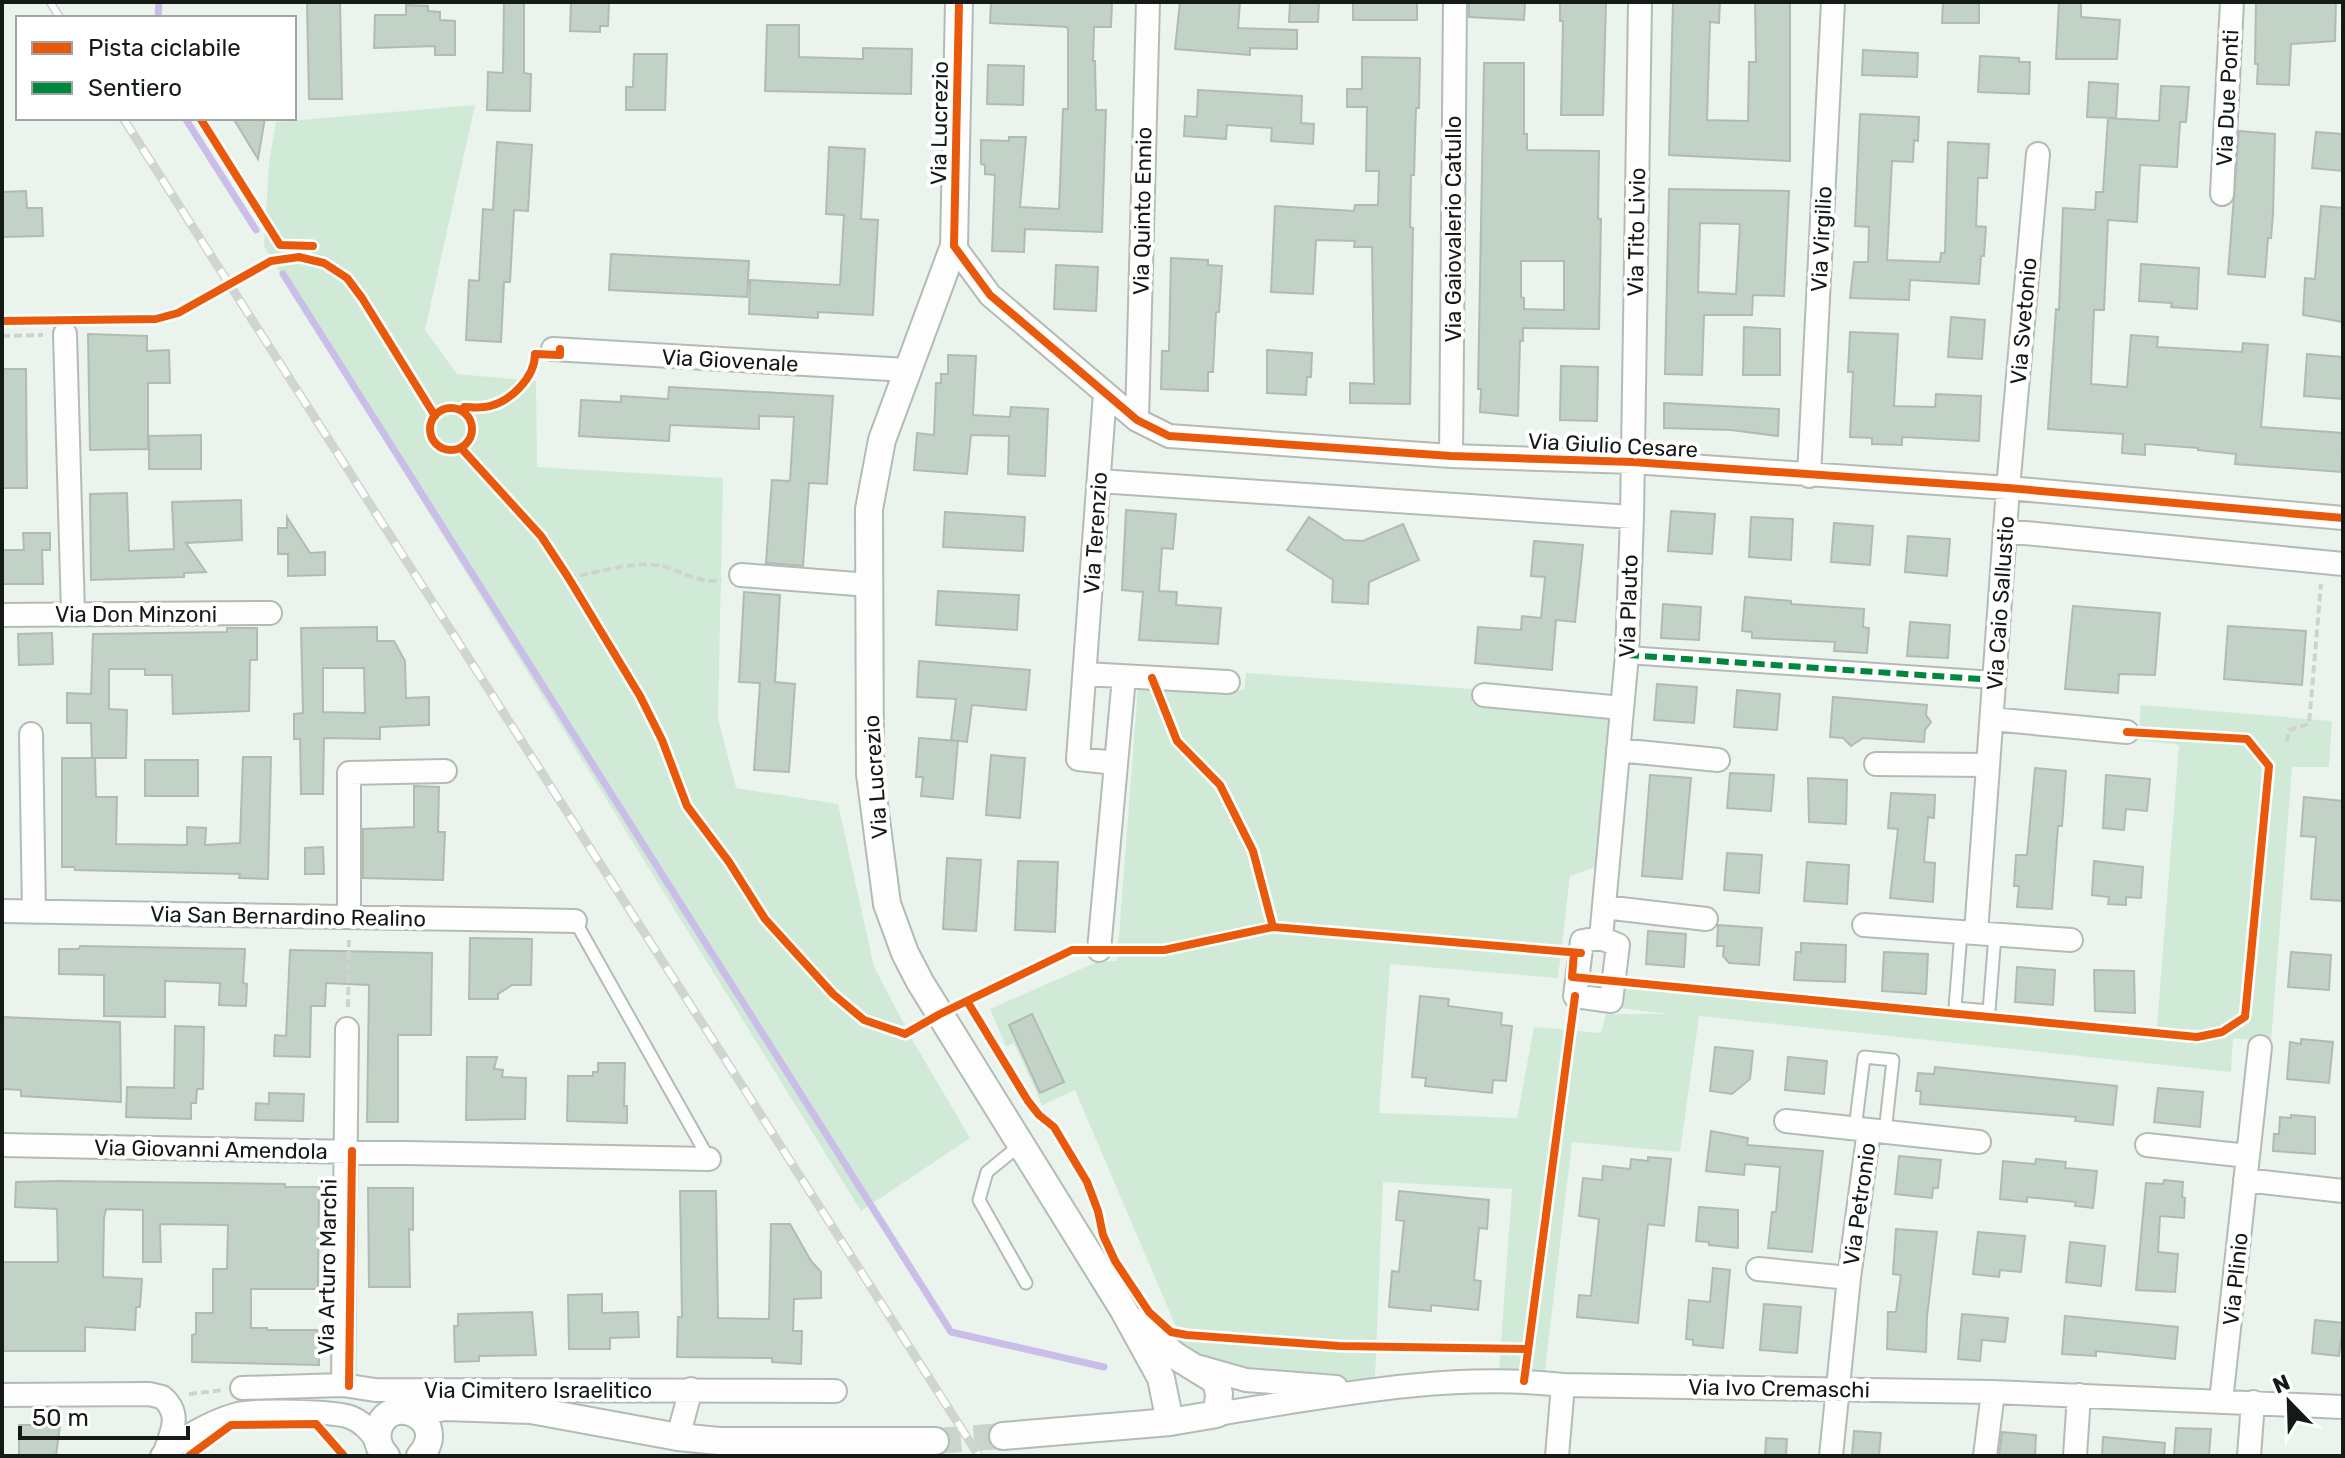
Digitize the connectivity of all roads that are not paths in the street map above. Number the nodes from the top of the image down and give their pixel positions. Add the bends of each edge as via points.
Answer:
1 (959, 2) edge
2 (1148, 2) edge
3 (1455, 2) edge
4 (1640, 2) edge
5 (1833, 2) edge
6 (2232, 2) edge
7 (2038, 154) dead end
8 (2222, 194) dead end
9 (954, 246) junction
10 (65, 334) road end
11 (553, 349) dead end
12 (907, 370) junction
13 (1105, 393) junction
14 (1137, 420) junction
15 (1451, 456) junction
16 (1633, 462) junction
17 (1809, 476) junction
18 (1099, 481) junction
19 (2008, 488) junction
20 (1632, 517) junction
21 (2343, 518) edge
22 (2005, 531) junction
23 (2333, 563) edge
24 (741, 575) road end
25 (869, 585) junction
26 (270, 613) dead end
27 (73, 614) junction
28 (2, 615) edge
29 (1627, 655) junction
30 (1085, 674) junction
31 (1124, 677) junction
32 (1994, 680) junction
33 (1228, 682) dead end
34 (1484, 695) dead end
35 (1622, 708) junction
36 (1992, 719) junction
37 (2127, 732) dead end
38 (31, 734) dead end
39 (1618, 750) junction
40 (1718, 760) dead end
41 (1116, 763) junction
42 (1876, 764) dead end
43 (1987, 765) junction
44 (445, 771) dead end
45 (1604, 907) junction
46 (2, 911) edge
47 (34, 912) junction
48 (349, 917) junction
49 (1706, 919) dead end
50 (575, 921) joint
51 (1864, 925) dead end
52 (1977, 933) junction
53 (1601, 938) dead end
54 (2071, 940) dead end
55 (1099, 950) dead end
56 (347, 1029) road end
57 (2260, 1047) dead end
58 (1786, 1121) dead end
59 (1870, 1130) junction
60 (1979, 1142) dead end
61 (2, 1145) edge
62 (1021, 1145) junction
63 (2147, 1145) dead end
64 (347, 1151) junction
65 (2248, 1156) junction
66 (709, 1159) joint
67 (2245, 1180) junction
68 (2343, 1191) edge
69 (1758, 1269) dead end
70 (1849, 1278) junction
71 (1026, 1283) dead end
72 (1123, 1309) junction
73 (1185, 1363) junction
74 (343, 1385) junction
75 (1563, 1385) junction
76 (242, 1388) road end
77 (1836, 1388) junction
78 (691, 1389) junction
79 (375, 1390) junction
80 (1373, 1390) junction
81 (835, 1391) dead end
82 (1993, 1392) junction
83 (2, 1395) edge
84 (2079, 1395) junction
85 (2221, 1401) junction
86 (2253, 1402) junction
87 (492, 1407) junction
88 (2343, 1407) edge
89 (404, 1412) junction
90 (1217, 1414) junction
91 (1170, 1422) junction
92 (1003, 1436) tunnel mouth
93 (678, 1437) junction
94 (935, 1441) tunnel mouth
95 (425, 1445) edge
96 (382, 1449) edge
97 (163, 1454) edge
98 (1557, 1456) edge
99 (1831, 1456) edge
100 (1985, 1456) edge
101 (2075, 1456) edge
102 (2249, 1456) edge

1 - 9 street, Via Lucrezio
2 - 14 street, Via Quinto Ennio
3 - 15 street, Via Gaiovalerio Catullo
4 - 16 street, Via Tito Livio
5 - 17 street, Via Virgilio
6 - 8 street, Via Due Ponti
7 - 19 street, Via Svetonio
9 - 12 street, Via Lucrezio
9 - 13 street, Via Giulio Cesare via 990,295
10 - 27 street
11 - 12 street, Via Giovenale
12 - 25 street, Via Lucrezio via 882,440 869,509
13 - 14 street, Via Giulio Cesare
13 - 18 street, Via Terenzio
14 - 15 street, Via Giulio Cesare via 1169,436
15 - 16 street, Via Giulio Cesare
16 - 17 street, Via Giulio Cesare
16 - 20 street, Via Plauto
17 - 19 street, Via Giulio Cesare
18 - 20 street
18 - 30 street, Via Terenzio
19 - 21 street, Via Giulio Cesare
19 - 22 street, Via Caio Sallustio
20 - 29 street, Via Plauto
22 - 23 street
22 - 32 street, Via Caio Sallustio
24 - 25 street
25 - 62 street, Via Lucrezio via 870,774 887,904 920,982
26 - 27 street, Via Don Minzoni
27 - 28 street, Via Don Minzoni
29 - 32 street
29 - 35 street, Via Plauto
30 - 31 street
30 - 41 street, Via Terenzio via 1078,759
31 - 33 street
31 - 41 street
32 - 36 street, Via Caio Sallustio
34 - 35 street
35 - 39 street, Via Plauto
36 - 37 street, Via Caio Sallustio
36 - 43 street, Via Caio Sallustio
38 - 47 street
39 - 40 street
39 - 45 street, Via Plauto
41 - 55 street
42 - 43 street
43 - 52 street, Via Caio Sallustio
44 - 48 street via 349,773
45 - 49 street
45 - 53 street, Via Plauto
46 - 47 street, Via San Bernardino Realino
47 - 48 street, Via San Bernardino Realino
48 - 50 street, Via San Bernardino Realino
50 - 66 lane
51 - 52 street
52 - 52 lane via 1955,1008 1989,1011
52 - 54 street
56 - 64 street, Via Arturo Marchi
57 - 65 street, Via Plinio
58 - 59 street, Via Petronio
59 - 59 lane via 1893,1060 1864,1057
59 - 60 street, Via Petronio
59 - 70 street, Via Petronio
61 - 64 street, Via Giovanni Amendola
62 - 71 lane via 987,1172 979,1200
62 - 72 street, Via Lucrezio
63 - 65 street
64 - 66 street, Via Giovanni Amendola
64 - 74 street, Via Arturo Marchi
65 - 67 street, Via Plinio
67 - 68 street
67 - 85 street, Via Plinio
69 - 70 street, Via Petronio
70 - 77 street, Via Petronio
72 - 73 street, Via Lucrezio
72 - 91 street, Via Lucrezio via 1161,1378
73 - 80 street, Via Lucrezio via 1246,1380
73 - 90 street, Via Lucrezio via 1216,1381
74 - 76 street, Via Cimitero Israelitico
74 - 79 street, Via Cimitero Israelitico
75 - 77 street, Via Ivo Cremaschi
75 - 80 street, Via Ivo Cremaschi via 1524,1381
75 - 98 street
77 - 82 street, Via Ivo Cremaschi
77 - 99 street, Via Petronio
78 - 79 street, Via Cimitero Israelitico
78 - 81 street, Via Cimitero Israelitico
78 - 93 street
79 - 89 street
80 - 90 street, Via Ivo Cremaschi
82 - 84 street, Via Ivo Cremaschi
82 - 100 street
83 - 97 street via 162,1397 174,1411 175,1422
84 - 85 street, Via Ivo Cremaschi
84 - 101 street
85 - 86 street, Via Ivo Cremaschi
86 - 88 street, Via Ivo Cremaschi
86 - 102 street
87 - 89 street, Via Cimitero Israelitico
87 - 93 street, Via Cimitero Israelitico
87 - 95 street, Via Cimitero Israelitico via 443,1425
89 - 95 street via 425,1422
89 - 96 street via 382,1421 377,1434
90 - 91 street
91 - 92 street
93 - 94 street, Via Cimitero Israelitico
96 - 97 street via 366,1426 350,1417 241,1413 215,1422

